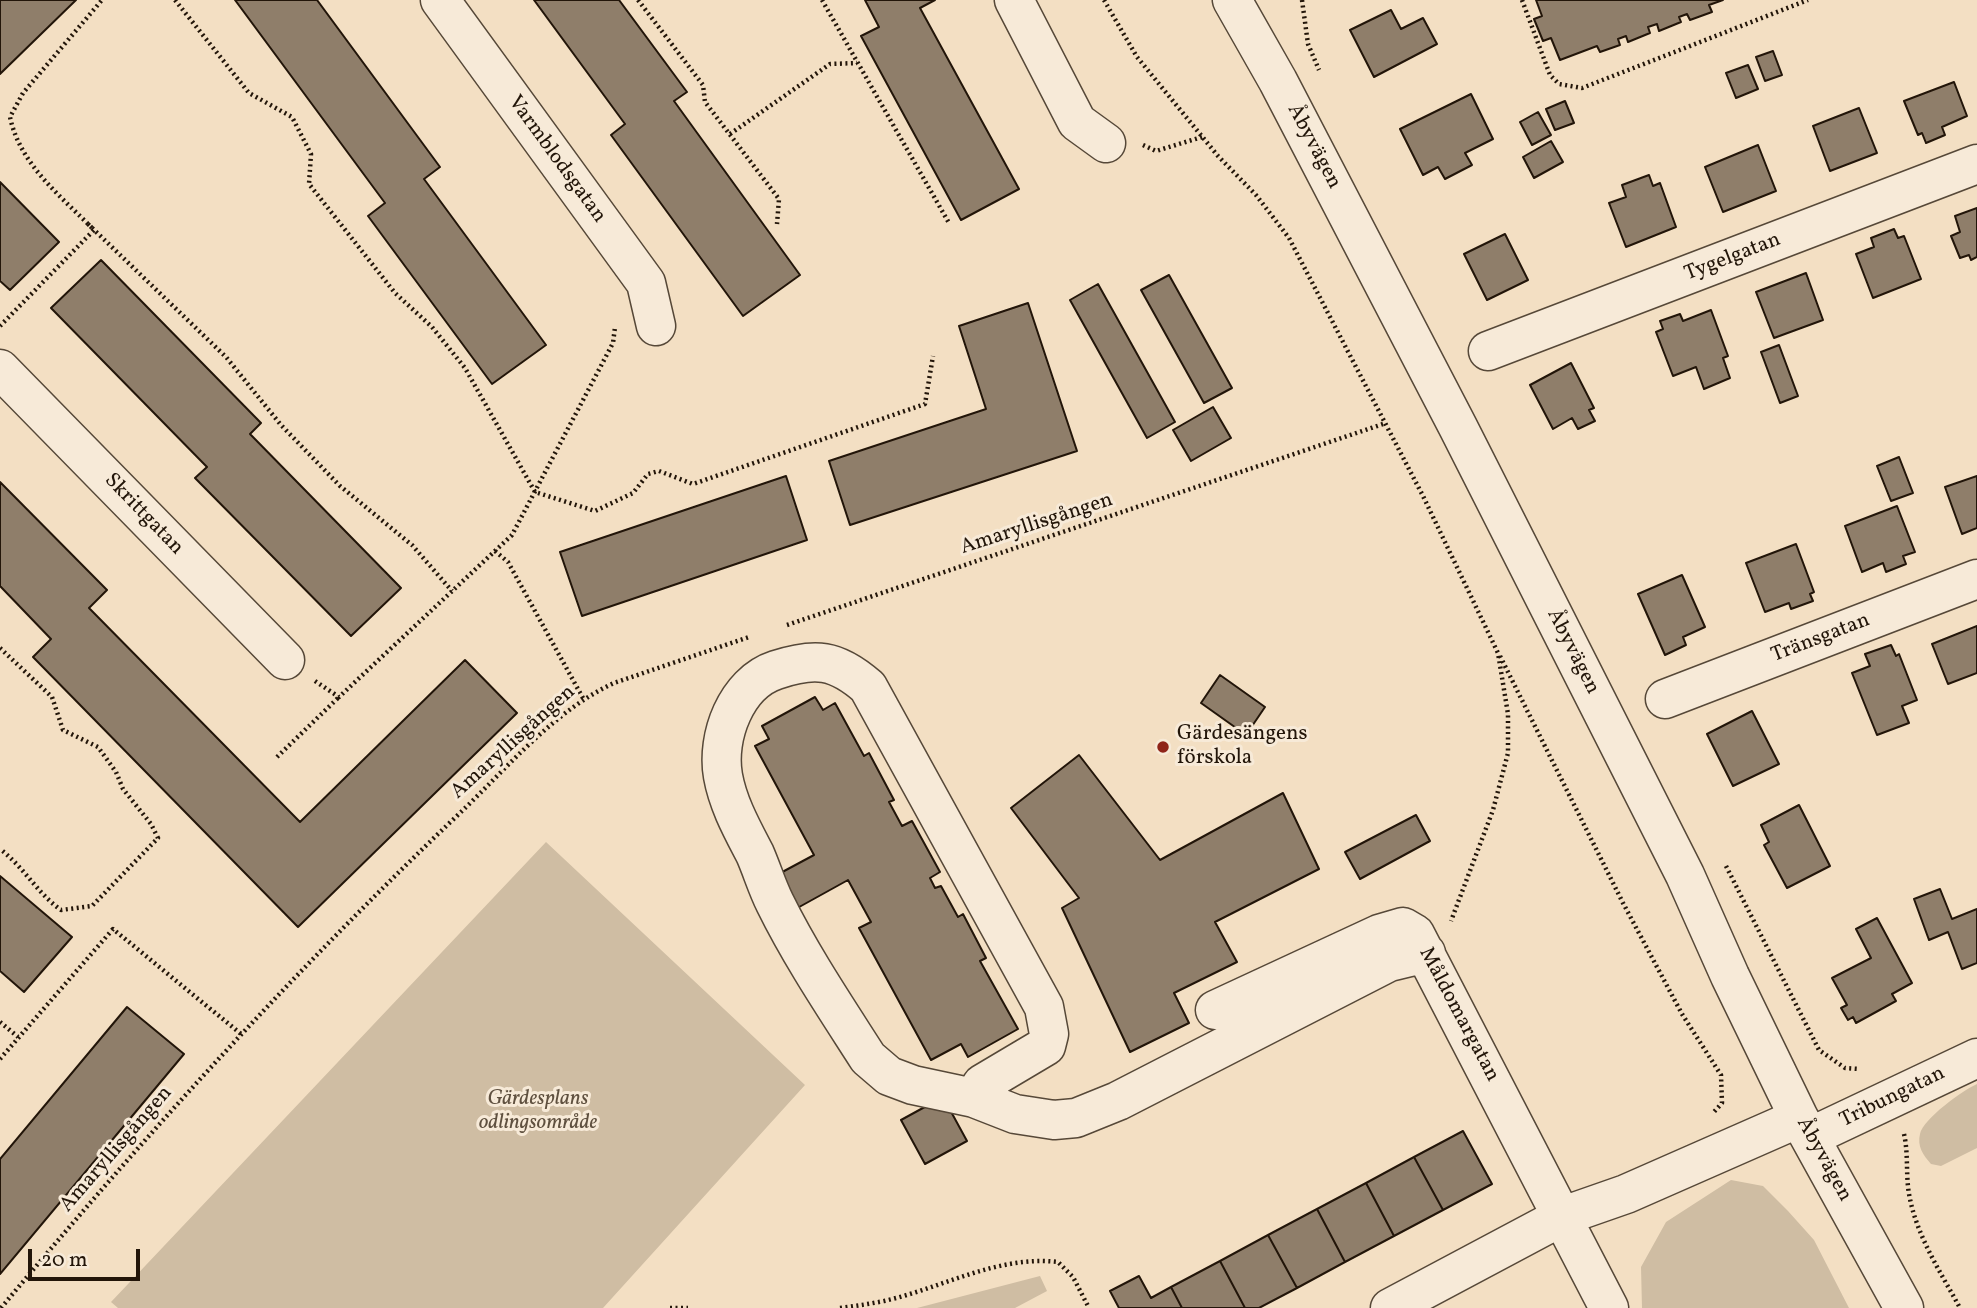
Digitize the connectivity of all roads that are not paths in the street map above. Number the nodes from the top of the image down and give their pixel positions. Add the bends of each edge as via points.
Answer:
1 (440, 0) edge
2 (1014, 0) edge
3 (1231, 0) edge
4 (1105, 143) road end
5 (1977, 164) edge
6 (656, 326) dead end
7 (1488, 351) dead end
8 (0, 369) edge
9 (1977, 579) edge
10 (285, 660) road end
11 (1665, 699) dead end
12 (1426, 953) junction
13 (1215, 1010) dead end
14 (1977, 1058) edge
15 (974, 1098) junction
16 (1804, 1127) junction
17 (1563, 1216) junction
18 (1390, 1308) edge
19 (1609, 1308) edge
20 (1904, 1308) edge

1 - 6 street, Varmblodsgatan via 646,282
2 - 4 street via 1077,122
3 - 16 street, Åbyvägen via 1458,427 1685,875
5 - 7 street, Tygelgatan
8 - 10 street, Skrittgatan
9 - 11 street, Tränsgatan
12 - 13 street, Måldomargatan via 1415,934 1403,927
12 - 15 street via 1389,962 1118,1101 1076,1118 1015,1114
12 - 17 street, Måldomargatan
14 - 16 street, Tribungatan via 1888,1100
15 - 15 street via 889,1076 868,1058 775,904 732,808 722,773 724,735 732,715 753,683 771,671 827,662 847,669 867,687 1044,1007 1049,1034 1045,1046 982,1084
16 - 17 street
16 - 20 street, Åbyvägen
17 - 18 street
17 - 19 street, Måldomargatan

